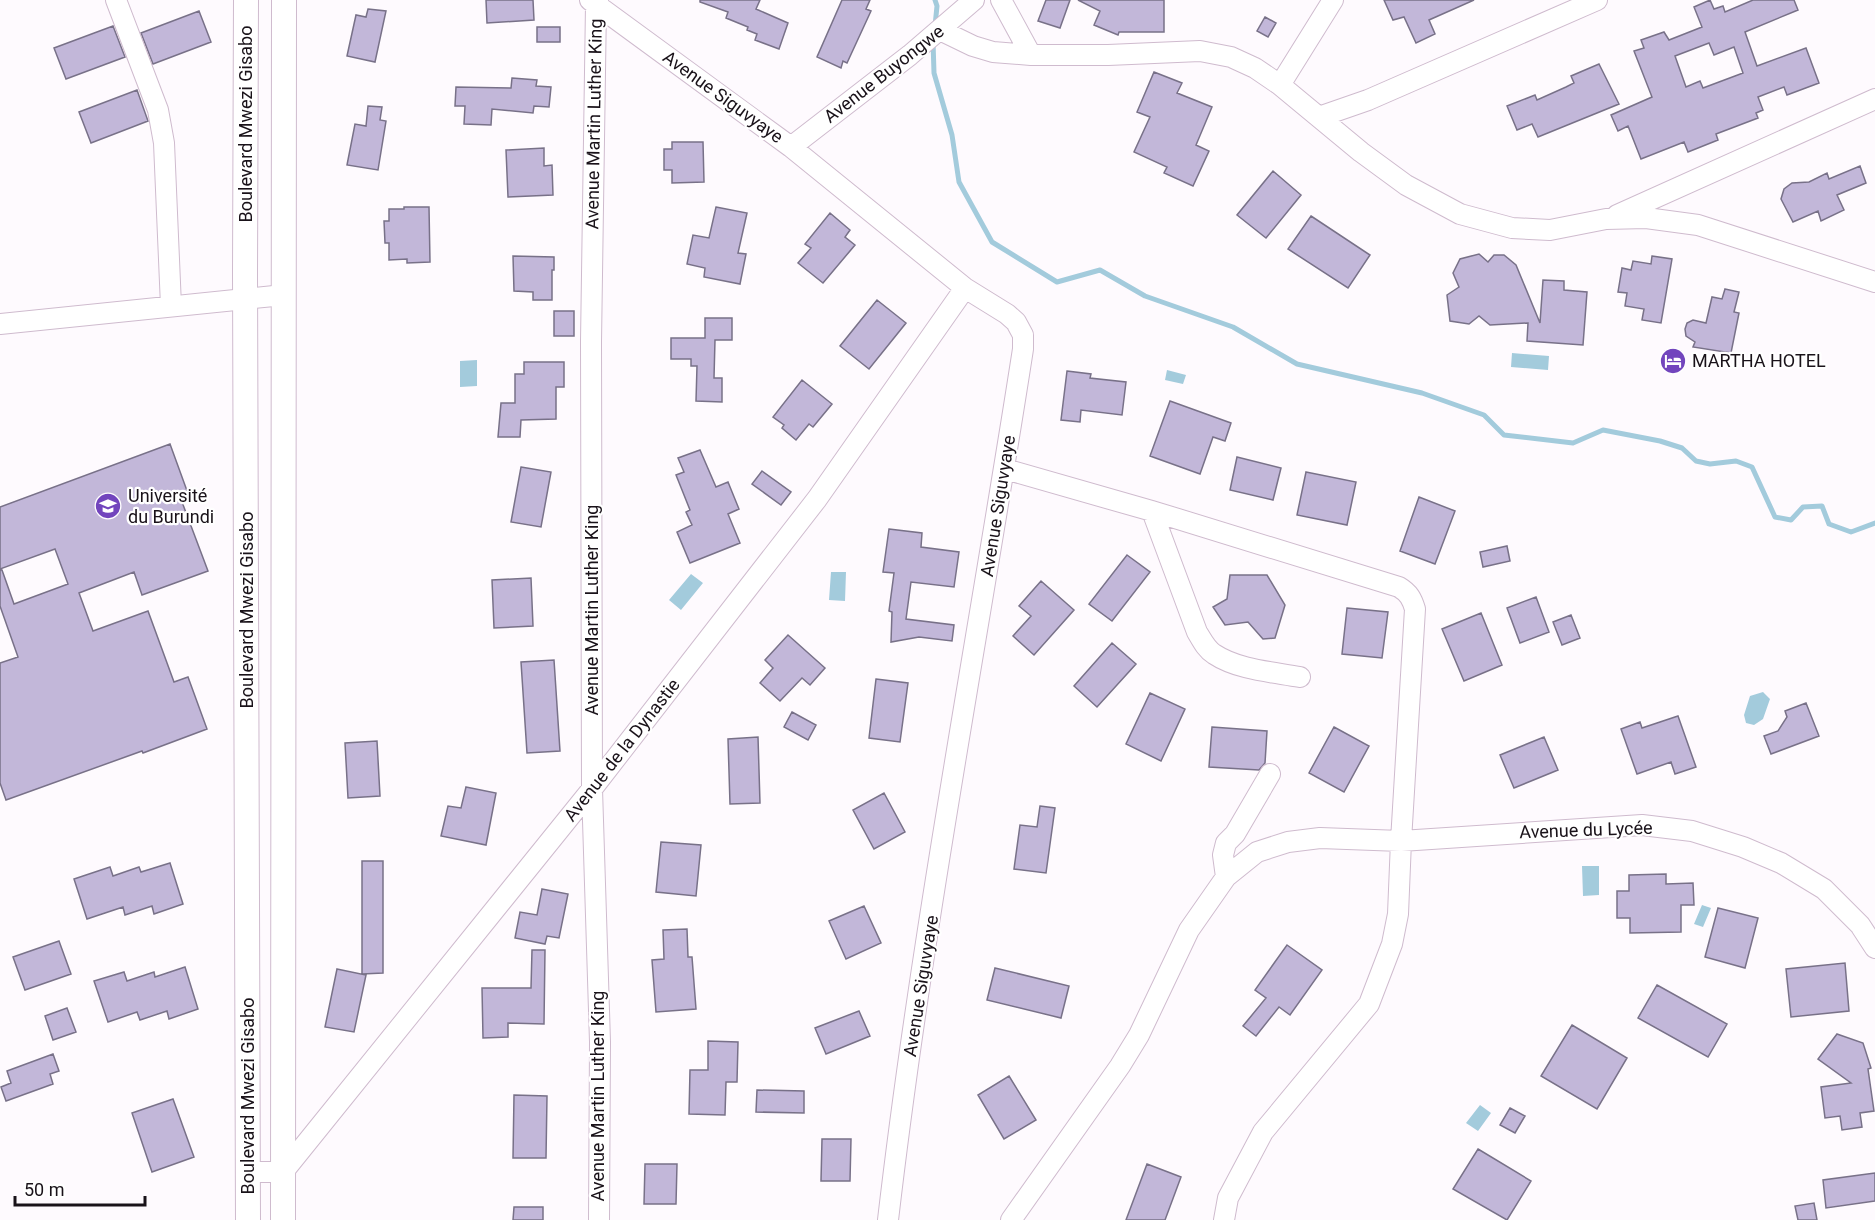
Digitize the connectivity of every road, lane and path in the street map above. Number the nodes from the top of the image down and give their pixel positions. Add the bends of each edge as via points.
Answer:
1 (116, 0) edge
2 (246, 0) edge
3 (284, 0) edge
4 (974, 0) edge
5 (1001, 0) edge
6 (1333, 0) edge
7 (1597, 0) edge
8 (595, 2) edge
9 (952, 8) edge
10 (939, 31) junction
11 (1031, 55) junction
12 (1280, 85) junction
13 (1875, 99) edge
14 (1319, 117) junction
15 (791, 147) junction
16 (1606, 219) junction
17 (1875, 282) edge
18 (965, 288) junction
19 (284, 295) junction
20 (245, 298) junction
21 (171, 306) junction
22 (0, 324) edge
23 (1005, 469) junction
24 (1152, 510) junction
25 (1300, 677) dead end
26 (248, 684) junction
27 (283, 687) junction
28 (1270, 774) dead end
29 (592, 789) junction
30 (1401, 841) junction
31 (1226, 877) junction
32 (1875, 948) edge
33 (248, 1172) junction
34 (283, 1172) junction
35 (248, 1220) edge
36 (283, 1220) edge
37 (599, 1220) edge
38 (888, 1220) edge
39 (1011, 1220) edge
40 (1224, 1220) edge

1 - 21 street via 158,110 164,143
2 - 20 main road, Boulevard Mwezi Gisabo
3 - 19 main road, Boulevard Mwezi Gisabo
4 - 9 street, Avenue Buyongwe
5 - 11 street
6 - 12 street
7 - 14 street via 1368,100
8 - 15 street, Avenue Siguvyaye
8 - 29 street, Avenue Martin Luther King
9 - 10 street, Avenue Buyongwe
10 - 11 street via 993,52
10 - 15 street, Avenue Buyongwe
11 - 12 street via 1200,51 1231,57
12 - 14 street
13 - 16 street
14 - 16 street via 1406,185 1460,214 1512,228 1550,230
15 - 18 street, Avenue Siguvyaye
16 - 17 street via 1646,218 1698,225
18 - 23 street, Avenue Siguvyaye via 1007,314 1023,335
18 - 29 street, Avenue de la Dynastie via 817,500
19 - 20 street
19 - 27 main road, Boulevard Mwezi Gisabo
20 - 21 street
20 - 26 main road, Boulevard Mwezi Gisabo
21 - 22 street
23 - 24 street
23 - 38 street, Avenue Siguvyaye via 922,970
24 - 25 street via 1205,645 1234,664
24 - 30 street via 1406,591 1415,609
26 - 27 main road
26 - 33 main road, Boulevard Mwezi Gisabo
27 - 34 main road, Boulevard Mwezi Gisabo
28 - 31 street via 1226,843
29 - 34 street, Avenue de la Dynastie
29 - 37 street, Avenue Martin Luther King via 600,1042
30 - 31 street, Avenue du Lycée via 1320,838 1288,842 1257,852
30 - 32 street, Avenue du Lycée via 1642,825 1692,831 1781,863 1824,889 1860,925
30 - 40 street via 1398,914 1392,944 1369,1004 1263,1132 1228,1198
31 - 39 street, Avenue du Lycée via 1189,930 1120,1066
33 - 34 street
33 - 35 main road, Boulevard Mwezi Gisabo
34 - 36 main road, Boulevard Mwezi Gisabo

